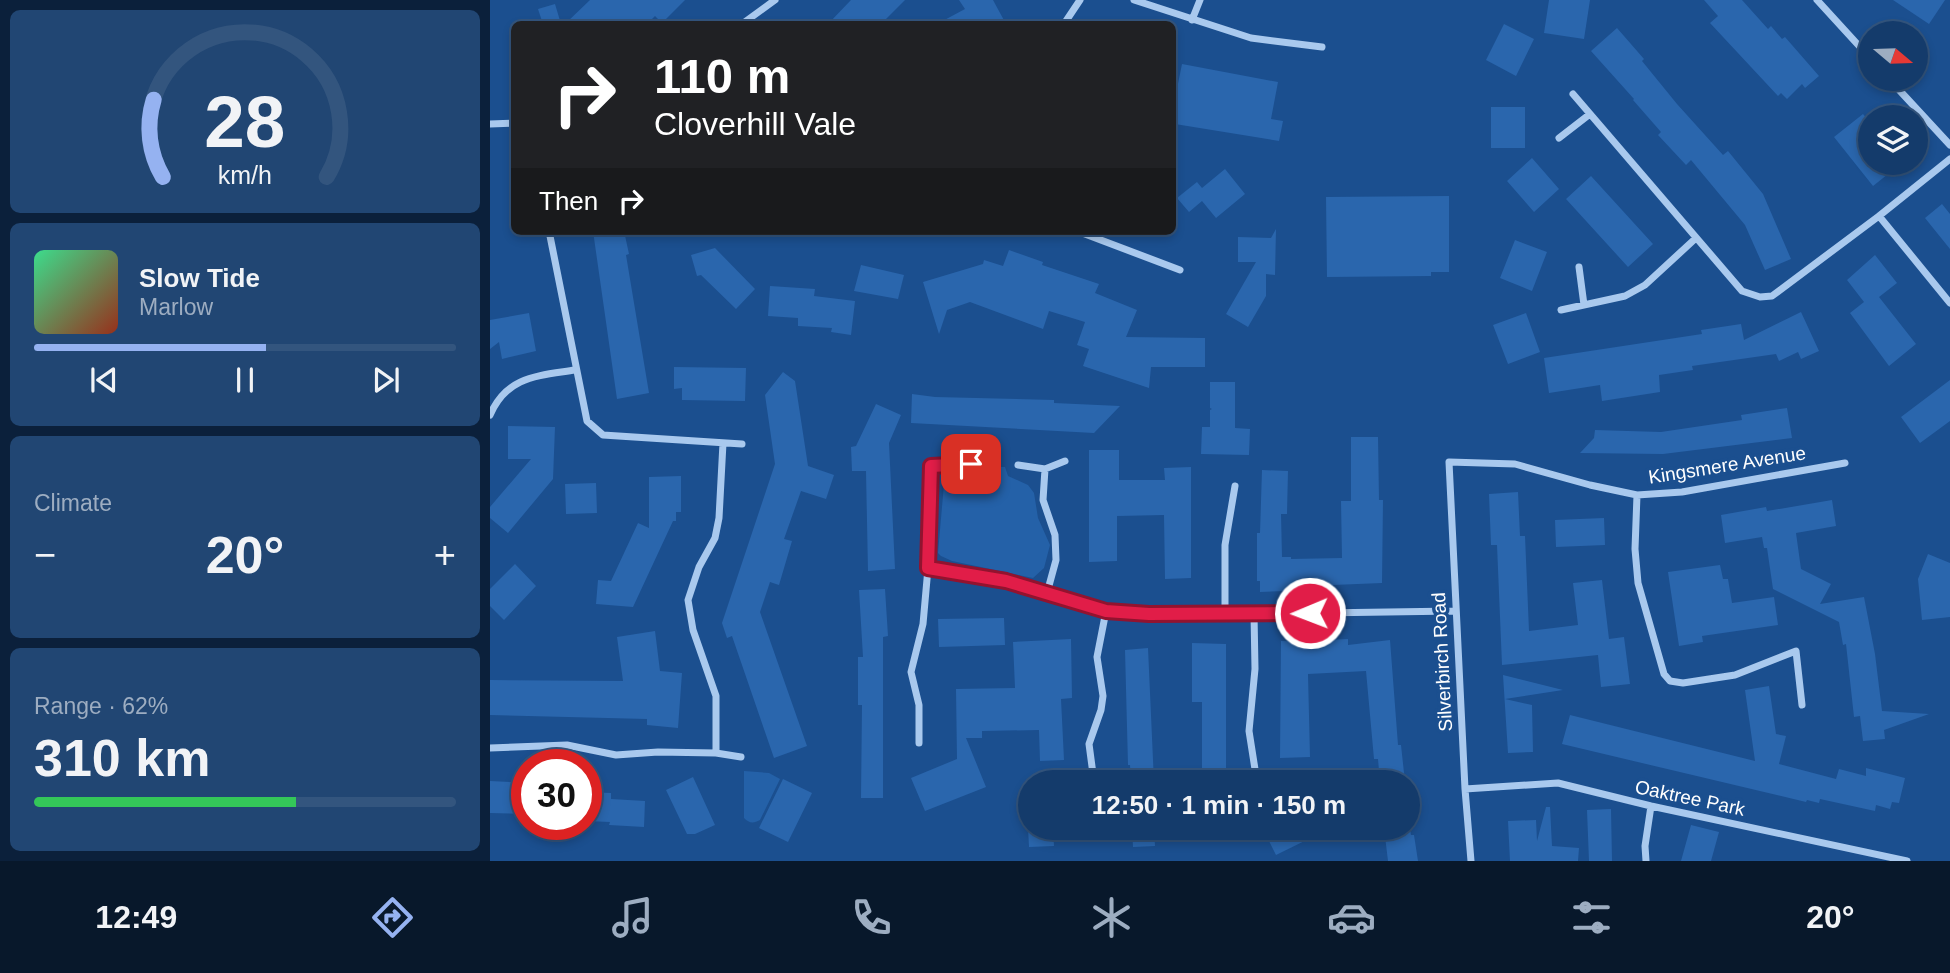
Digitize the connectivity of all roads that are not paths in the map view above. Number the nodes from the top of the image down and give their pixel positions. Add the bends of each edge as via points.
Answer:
1 (775, 0) edge
2 (1080, 0) edge
3 (1134, 0) edge
4 (1200, 0) edge
5 (1817, 0) edge
6 (1192, 20) junction
7 (746, 21) edge
8 (1066, 21) edge
9 (1858, 44) edge
10 (1322, 47) dead end
11 (1900, 91) edge
12 (1573, 94) dead end
13 (1590, 114) junction
14 (511, 123) edge
15 (490, 124) edge
16 (1559, 138) dead end
17 (1950, 145) edge
18 (1950, 159) edge
19 (1879, 216) junction
20 (550, 235) edge
21 (1088, 235) edge
22 (1696, 238) junction
23 (1579, 267) dead end
24 (1180, 270) dead end
25 (1950, 303) edge
26 (1584, 305) junction
27 (1561, 310) dead end
28 (575, 370) junction
29 (490, 415) edge
30 (723, 443) junction
31 (742, 444) dead end
32 (1065, 461) dead end
33 (1449, 462) joint
34 (1845, 463) dead end
35 (971, 464) dead end
36 (1018, 465) dead end
37 (1045, 469) junction
38 (1235, 486) dead end
39 (1637, 495) junction
40 (928, 568) junction
41 (1047, 593) junction
42 (1106, 611) junction
43 (1455, 611) junction
44 (1225, 614) junction
45 (1254, 614) junction
46 (1802, 705) dead end
47 (919, 743) dead end
48 (490, 748) edge
49 (716, 753) junction
50 (741, 757) dead end
51 (1092, 770) edge
52 (1255, 770) edge
53 (1465, 789) junction
54 (1651, 806) junction
55 (1472, 861) edge
56 (1646, 861) edge
57 (1907, 861) edge

1 - 7 street
2 - 8 street
3 - 6 street
4 - 6 street
5 - 9 street
6 - 10 street via 1251,38
11 - 17 street
12 - 13 street
13 - 16 street
13 - 22 street
14 - 15 street
18 - 19 street
19 - 22 street via 1772,296 1742,291
19 - 25 street
20 - 28 street
21 - 24 street
22 - 26 street via 1645,285 1625,296
23 - 26 street
26 - 27 street
28 - 29 street via 529,377 498,396
28 - 30 street via 587,421 603,435
30 - 31 street
30 - 49 street via 715,538 688,600 716,696
32 - 37 street
33 - 39 street, Kingsmere Avenue via 1515,464
33 - 43 street, Silverbirch Road
34 - 39 street, Kingsmere Avenue via 1682,492
35 - 40 street via 931,466
36 - 37 street
37 - 41 street via 1043,500 1055,535 1056,560
38 - 44 street via 1225,545
39 - 46 street via 1638,583 1664,674 1670,681 1683,683 1735,675 1797,651
40 - 41 street
40 - 47 street via 923,624 911,672 919,705
41 - 42 street
42 - 44 street
42 - 51 street via 1097,657 1103,696 1088,744
43 - 45 street
43 - 53 street, Silverbirch Road
44 - 45 street
45 - 52 street via 1249,731
48 - 49 street via 567,746 616,755
49 - 50 street
53 - 54 street, Oaktree Park via 1558,783
53 - 55 street, Silverbirch Road
54 - 56 street
54 - 57 street, Oaktree Park

